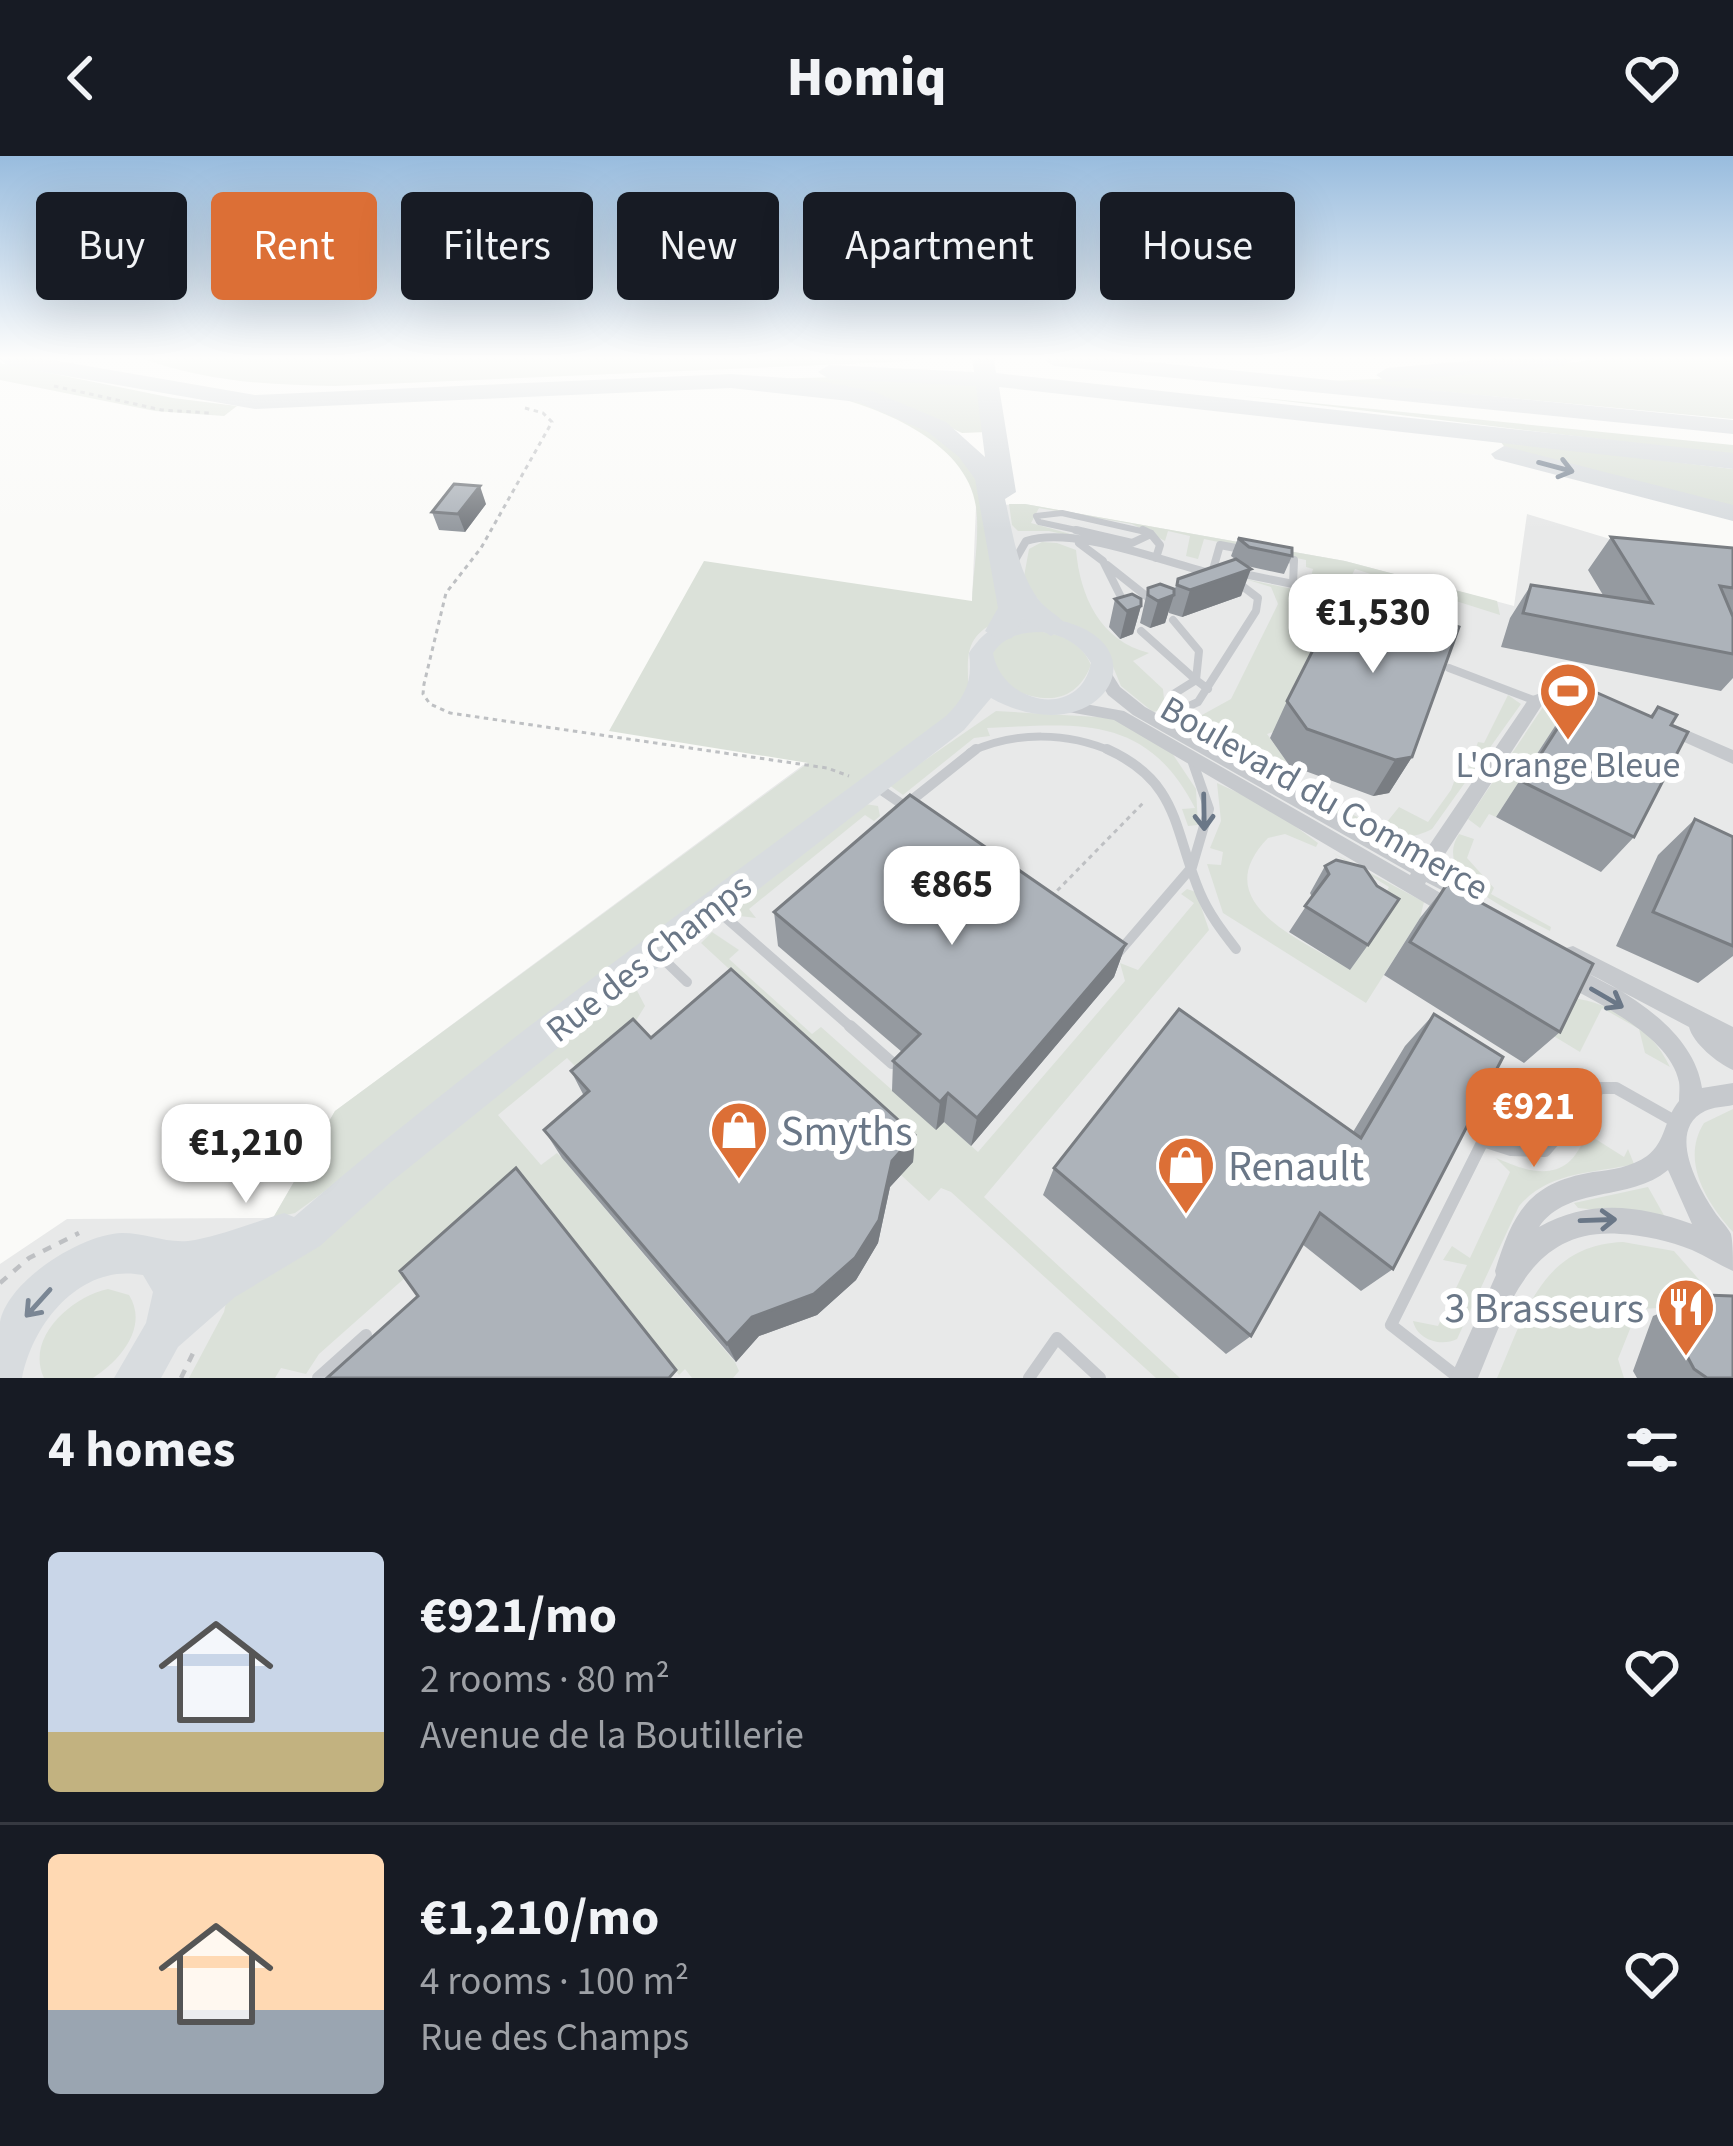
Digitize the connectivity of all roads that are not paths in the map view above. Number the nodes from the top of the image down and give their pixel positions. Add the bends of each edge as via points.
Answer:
1 (911, 416) edge
2 (991, 416) edge
3 (1303, 416) edge
4 (1377, 416) edge
5 (1486, 416) edge
6 (1623, 416) edge
7 (1733, 427) edge
8 (1733, 438) edge
9 (1733, 461) edge
10 (1733, 513) edge
11 (1152, 534) junction
12 (1075, 539) junction
13 (1131, 548) junction
14 (1257, 553) edge
15 (1276, 556) edge
16 (1156, 558) junction
17 (1103, 561) junction
18 (1013, 565) junction
19 (1212, 573) junction
20 (1228, 577) junction
21 (1162, 609) edge
22 (1132, 619) edge
23 (1173, 620) dead end
24 (1051, 626) junction
25 (1001, 631) junction
26 (1141, 632) dead end
27 (1449, 668) edge
28 (982, 673) junction
29 (1104, 675) junction
30 (1196, 680) junction
31 (1208, 689) junction
32 (1536, 701) junction
33 (1026, 704) junction
34 (1064, 706) junction
35 (1618, 706) edge
36 (1163, 718) junction
37 (1652, 721) edge
38 (955, 723) junction
39 (1191, 757) junction
40 (1733, 757) edge
41 (871, 783) junction
42 (904, 806) junction
43 (922, 819) edge
44 (1192, 867) junction
45 (1417, 879) junction
46 (712, 907) junction
47 (1478, 913) edge
48 (1101, 945) edge
49 (1236, 949) dead end
50 (655, 951) junction
51 (687, 982) dead end
52 (1655, 1000) junction
53 (1733, 1039) edge
54 (1733, 1059) edge
55 (892, 1064) edge
56 (1733, 1094) edge
57 (1681, 1125) junction
58 (344, 1196) junction
59 (1733, 1256) edge
60 (158, 1263) junction
61 (1506, 1281) junction
62 (165, 1332) junction
63 (366, 1335) edge
64 (1, 1372) edge
65 (138, 1376) edge
66 (318, 1378) edge
67 (1029, 1378) edge
68 (1100, 1378) edge
69 (1461, 1378) edge

1 - 25 highway via 945,432 988,479 1013,608
2 - 18 highway
3 -> 10 highway via 1433,439
4 - 9 highway
5 - 8 highway
6 - 7 highway
11 - 13 lane
11 - 13 lane via 1062,513 1036,516
11 - 16 lane via 1160,545
12 - 13 lane
12 - 17 lane
12 - 18 lane via 1033,538
13 - 16 lane
14 - 19 lane via 1220,545
15 - 20 lane via 1294,560 1293,584
16 - 19 lane
17 - 21 lane
17 - 22 lane
18 - 24 highway via 1024,603
19 - 20 lane
20 - 31 lane via 1258,598 1256,611
23 - 30 lane via 1199,652
24 - 25 street
24 - 29 street via 1091,644
25 - 28 street via 982,649
26 - 30 lane
27 - 32 lane
28 - 33 street via 998,692
28 - 38 street, Rue des Champs via 978,699
29 - 34 street via 1089,696
29 - 36 street, Boulevard du Commerce via 1122,698
30 - 31 lane
30 - 36 lane via 1172,695
31 - 36 lane
32 - 35 street via 1573,692
32 - 45 street
33 - 34 street
33 - 38 street, Rue des Champs
34 - 39 street, Boulevard du Commerce via 1118,715
36 - 45 street, Boulevard du Commerce
37 - 40 street
38 - 41 street, Rue des Champs
39 -> 44 lane via 1209,809
39 - 45 street, Boulevard du Commerce
41 - 42 lane
41 - 46 street, Rue des Champs
42 - 43 lane
42 - 44 lane via 971,751 1002,738 1075,739 1138,766 1159,787
44 - 48 lane via 1116,956
44 - 49 lane via 1208,912
45 - 47 street, Boulevard du Commerce
46 - 50 street, Rue des Champs
46 - 55 lane
50 - 51 lane
50 - 58 street, Rue des Champs
52 - 53 street
52 - 54 street
52 -> 57 street via 1539,947 1661,1034 1691,1080
56 - 57 street via 1712,1096
57 - 59 street via 1678,1174
57 - 61 street via 1646,1172 1547,1198 1525,1222
57 - 69 lane via 1616,1088 1600,1088 1552,1150 1518,1155 1484,1141 1391,1325
58 - 60 street, Rue des Champs via 262,1240
58 - 62 street, Rue des Champs
61 -> 59 street via 1550,1232 1584,1219 1678,1231
60 - 62 street via 172,1286
60 -> 64 street, Rue des Champs via 120,1254 71,1273 26,1315
61 - 69 street
62 - 65 street
63 - 66 lane
67 - 68 lane via 1058,1338

